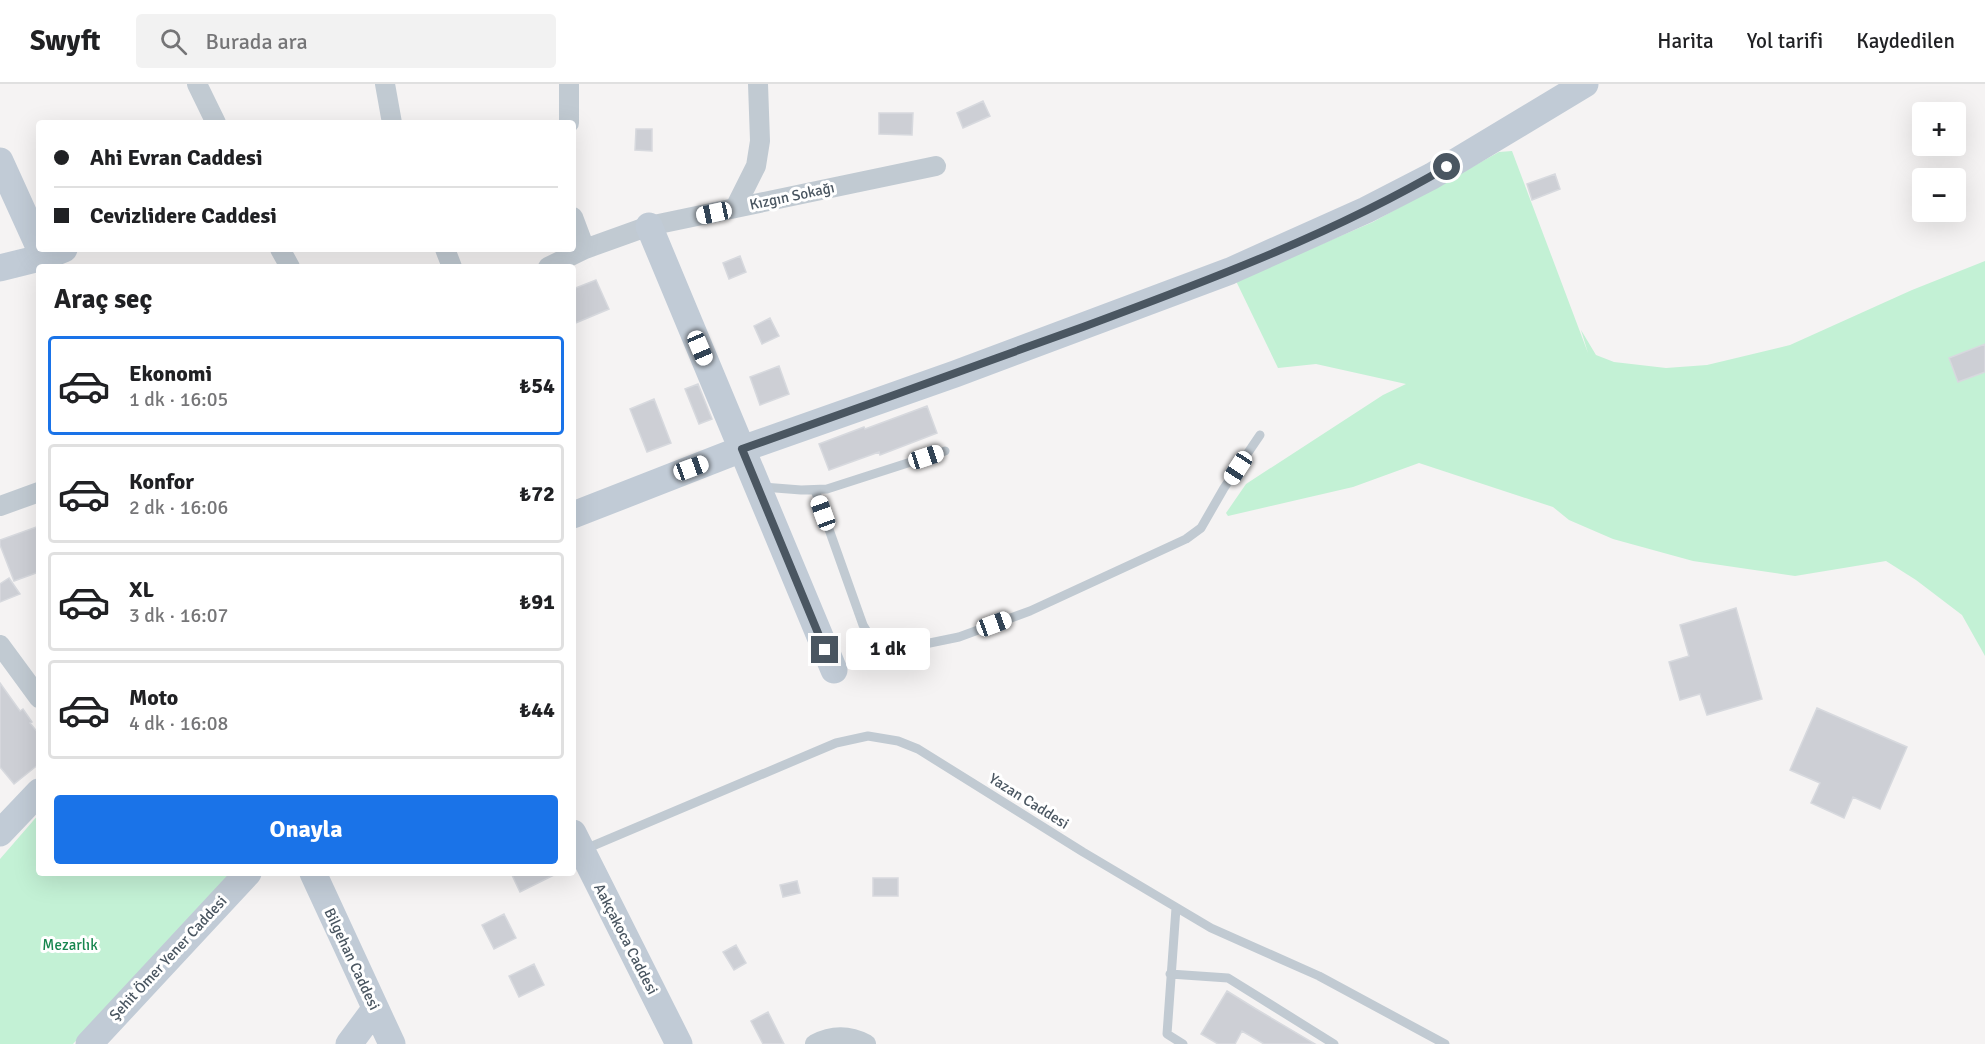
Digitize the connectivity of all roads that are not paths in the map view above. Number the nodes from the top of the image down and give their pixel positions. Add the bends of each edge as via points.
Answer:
1 (196, 84) edge
2 (385, 84) edge
3 (569, 84) edge
4 (758, 84) edge
5 (1585, 84) edge
6 (214, 120) edge
7 (391, 120) edge
8 (569, 120) edge
9 (0, 161) edge
10 (936, 165) dead end
11 (735, 208) junction
12 (576, 225) edge
13 (649, 226) junction
14 (36, 232) edge
15 (585, 249) junction
16 (47, 254) edge
17 (554, 264) edge
18 (0, 268) edge
19 (1260, 435) dead end
20 (742, 449) junction
21 (945, 451) dead end
22 (758, 487) junction
23 (815, 490) junction
24 (36, 493) edge
25 (0, 506) edge
26 (576, 514) edge
27 (0, 645) edge
28 (834, 670) dead end
29 (36, 694) edge
30 (36, 795) edge
31 (3, 824) edge
32 (577, 842) edge
33 (245, 876) edge
34 (314, 876) edge
35 (1176, 908) junction
36 (1170, 974) junction
37 (375, 1009) junction
38 (89, 1044) edge
39 (349, 1044) edge
40 (392, 1044) edge
41 (679, 1044) edge
42 (814, 1044) edge
43 (866, 1044) edge
44 (1183, 1044) edge
45 (1334, 1044) edge
46 (1444, 1044) edge

1 - 6 street
2 - 7 street
3 - 8 street
4 - 11 street via 760,141 756,166
5 - 20 street via 1432,176 1230,271
9 - 14 street
10 - 11 street, Kızgın Sokağı
11 - 13 street, Kızgın Sokağı
12 - 15 street
13 - 15 street, Kızgın Sokağı
13 - 20 street
15 - 17 street, Kızgın Sokağı
16 - 18 street
19 - 23 lane via 1201,528 1186,539 1030,611 959,637 920,645 878,641 862,625
20 - 22 street
20 - 26 street
21 - 23 lane
22 - 23 lane
22 - 28 street
24 - 25 street
27 - 29 street
30 - 31 street
32 - 35 lane, Yazan Caddesi via 836,743 868,736 918,749
32 - 41 street, Aakçakoca Caddesi
33 - 38 street, Şehit Ömer Yener Caddesi
34 - 37 street, Bilgehan Caddesi
35 - 36 lane
35 - 46 lane, Yazan Caddesi via 1211,928 1319,976
36 - 44 lane via 1167,1034
36 - 45 lane via 1228,978
37 - 39 street
37 - 40 street, Bilgehan Caddesi
42 - 43 street via 838,1036 856,1038

